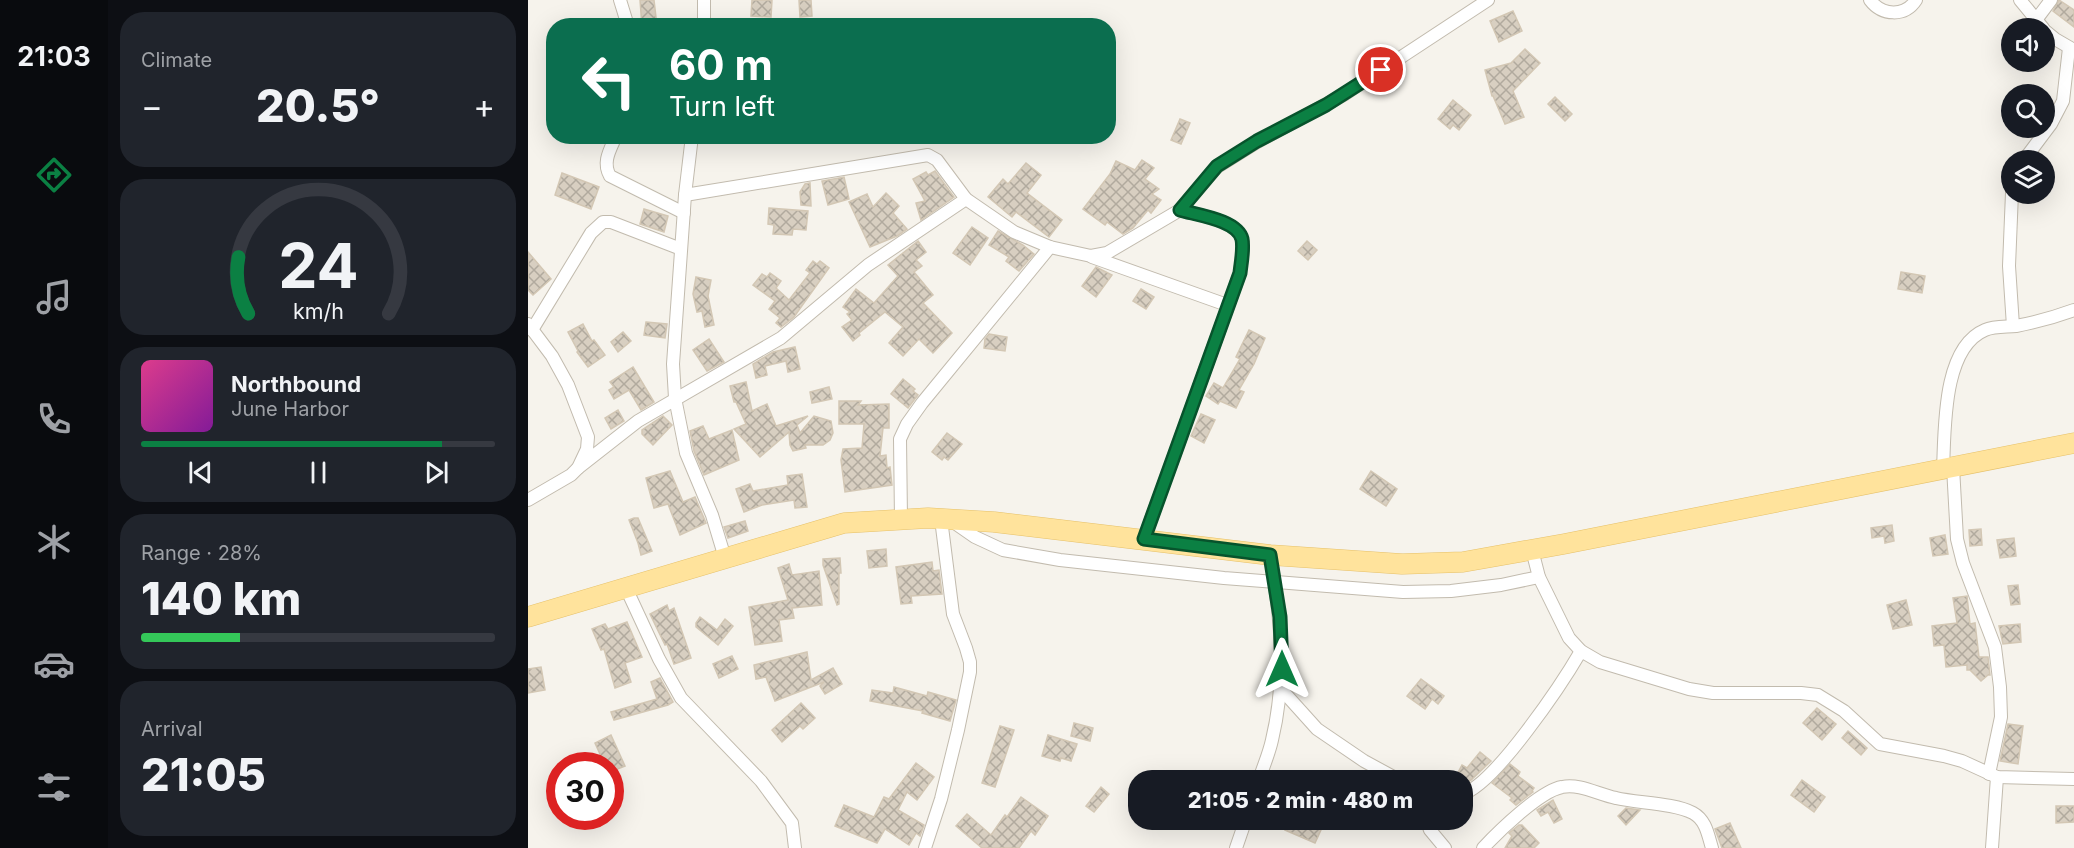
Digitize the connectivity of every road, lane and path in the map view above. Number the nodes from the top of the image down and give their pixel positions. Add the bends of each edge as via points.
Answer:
1 (620, 0) edge
2 (704, 0) edge
3 (1488, 0) edge
4 (1870, 0) edge
5 (1916, 0) edge
6 (2020, 0) edge
7 (2050, 0) edge
8 (625, 18) edge
9 (704, 18) edge
10 (2035, 18) edge
11 (2044, 18) edge
12 (2055, 36) edge
13 (2072, 49) edge
14 (613, 144) edge
15 (689, 144) edge
16 (2032, 150) edge
17 (685, 195) junction
18 (966, 199) junction
19 (2011, 204) edge
20 (1180, 210) junction
21 (684, 213) junction
22 (1050, 247) junction
23 (681, 249) junction
24 (1091, 256) junction
25 (1227, 305) junction
26 (2074, 310) edge
27 (2013, 326) junction
28 (530, 327) edge
29 (675, 398) junction
30 (2074, 444) edge
31 (578, 468) junction
32 (1948, 468) junction
33 (528, 500) edge
34 (901, 519) junction
35 (946, 520) junction
36 (1144, 539) junction
37 (1532, 550) junction
38 (1270, 555) junction
39 (725, 558) junction
40 (1539, 577) junction
41 (1275, 583) junction
42 (626, 588) junction
43 (528, 617) edge
44 (1581, 651) junction
45 (1281, 689) junction
46 (1262, 770) edge
47 (1381, 770) edge
48 (1993, 776) junction
49 (2074, 779) edge
50 (1473, 790) edge
51 (1242, 830) edge
52 (1430, 830) edge
53 (795, 848) edge
54 (925, 848) edge
55 (1236, 848) edge
56 (1445, 848) edge
57 (1483, 848) edge
58 (1712, 848) edge
59 (1992, 848) edge

1 - 8 street
2 - 9 street
3 - 20 street via 1345,94 1217,166
4 - 5 street via 1889,13 1902,12
6 - 10 street
7 - 11 street
12 - 13 street
13 - 16 street via 2063,101
14 - 21 street via 605,168 610,176
15 - 17 street
17 - 18 street via 925,154 937,160
17 - 21 street
18 - 22 street via 1014,232
18 - 29 street via 868,265 781,338
19 - 27 street via 2008,266
20 - 24 street via 1107,253
20 - 25 street via 1228,223 1238,230 1242,241 1240,273
21 - 23 street
22 - 24 street
22 - 34 street via 907,424 900,440
23 - 28 street via 603,222 591,232
23 - 29 street via 673,364
24 - 25 street
25 - 36 street
26 - 27 street via 2044,321
27 - 32 street via 1978,334 1965,346 1956,364 1949,389
28 - 31 street via 568,386 588,437
29 - 31 street via 638,421
29 - 39 street via 686,453
30 - 32 main road
31 - 33 street
32 - 37 main road
32 - 48 street via 1958,539 1995,647 2001,717
34 - 35 main road
34 - 39 main road via 844,523
35 - 36 main road
35 - 41 street via 1003,550 1060,560
35 - 54 street via 953,614 970,672 947,776
36 - 38 main road
37 - 38 main road via 1462,562 1402,564
37 - 40 street
38 - 41 street
39 - 42 main road
40 - 41 street via 1501,585 1403,592
40 - 44 street via 1565,631
41 - 45 street via 1282,649
42 - 43 main road
42 - 53 street via 681,698 726,743 792,823
44 - 48 street via 1600,662 1689,689 1818,695 1844,711 1880,744 1962,761
44 - 50 street via 1492,774
45 - 46 street
45 - 47 street via 1317,729
48 - 49 street
48 - 59 street
51 - 55 street
52 - 56 street
57 - 58 street via 1551,790 1564,786 1693,813 1705,825

